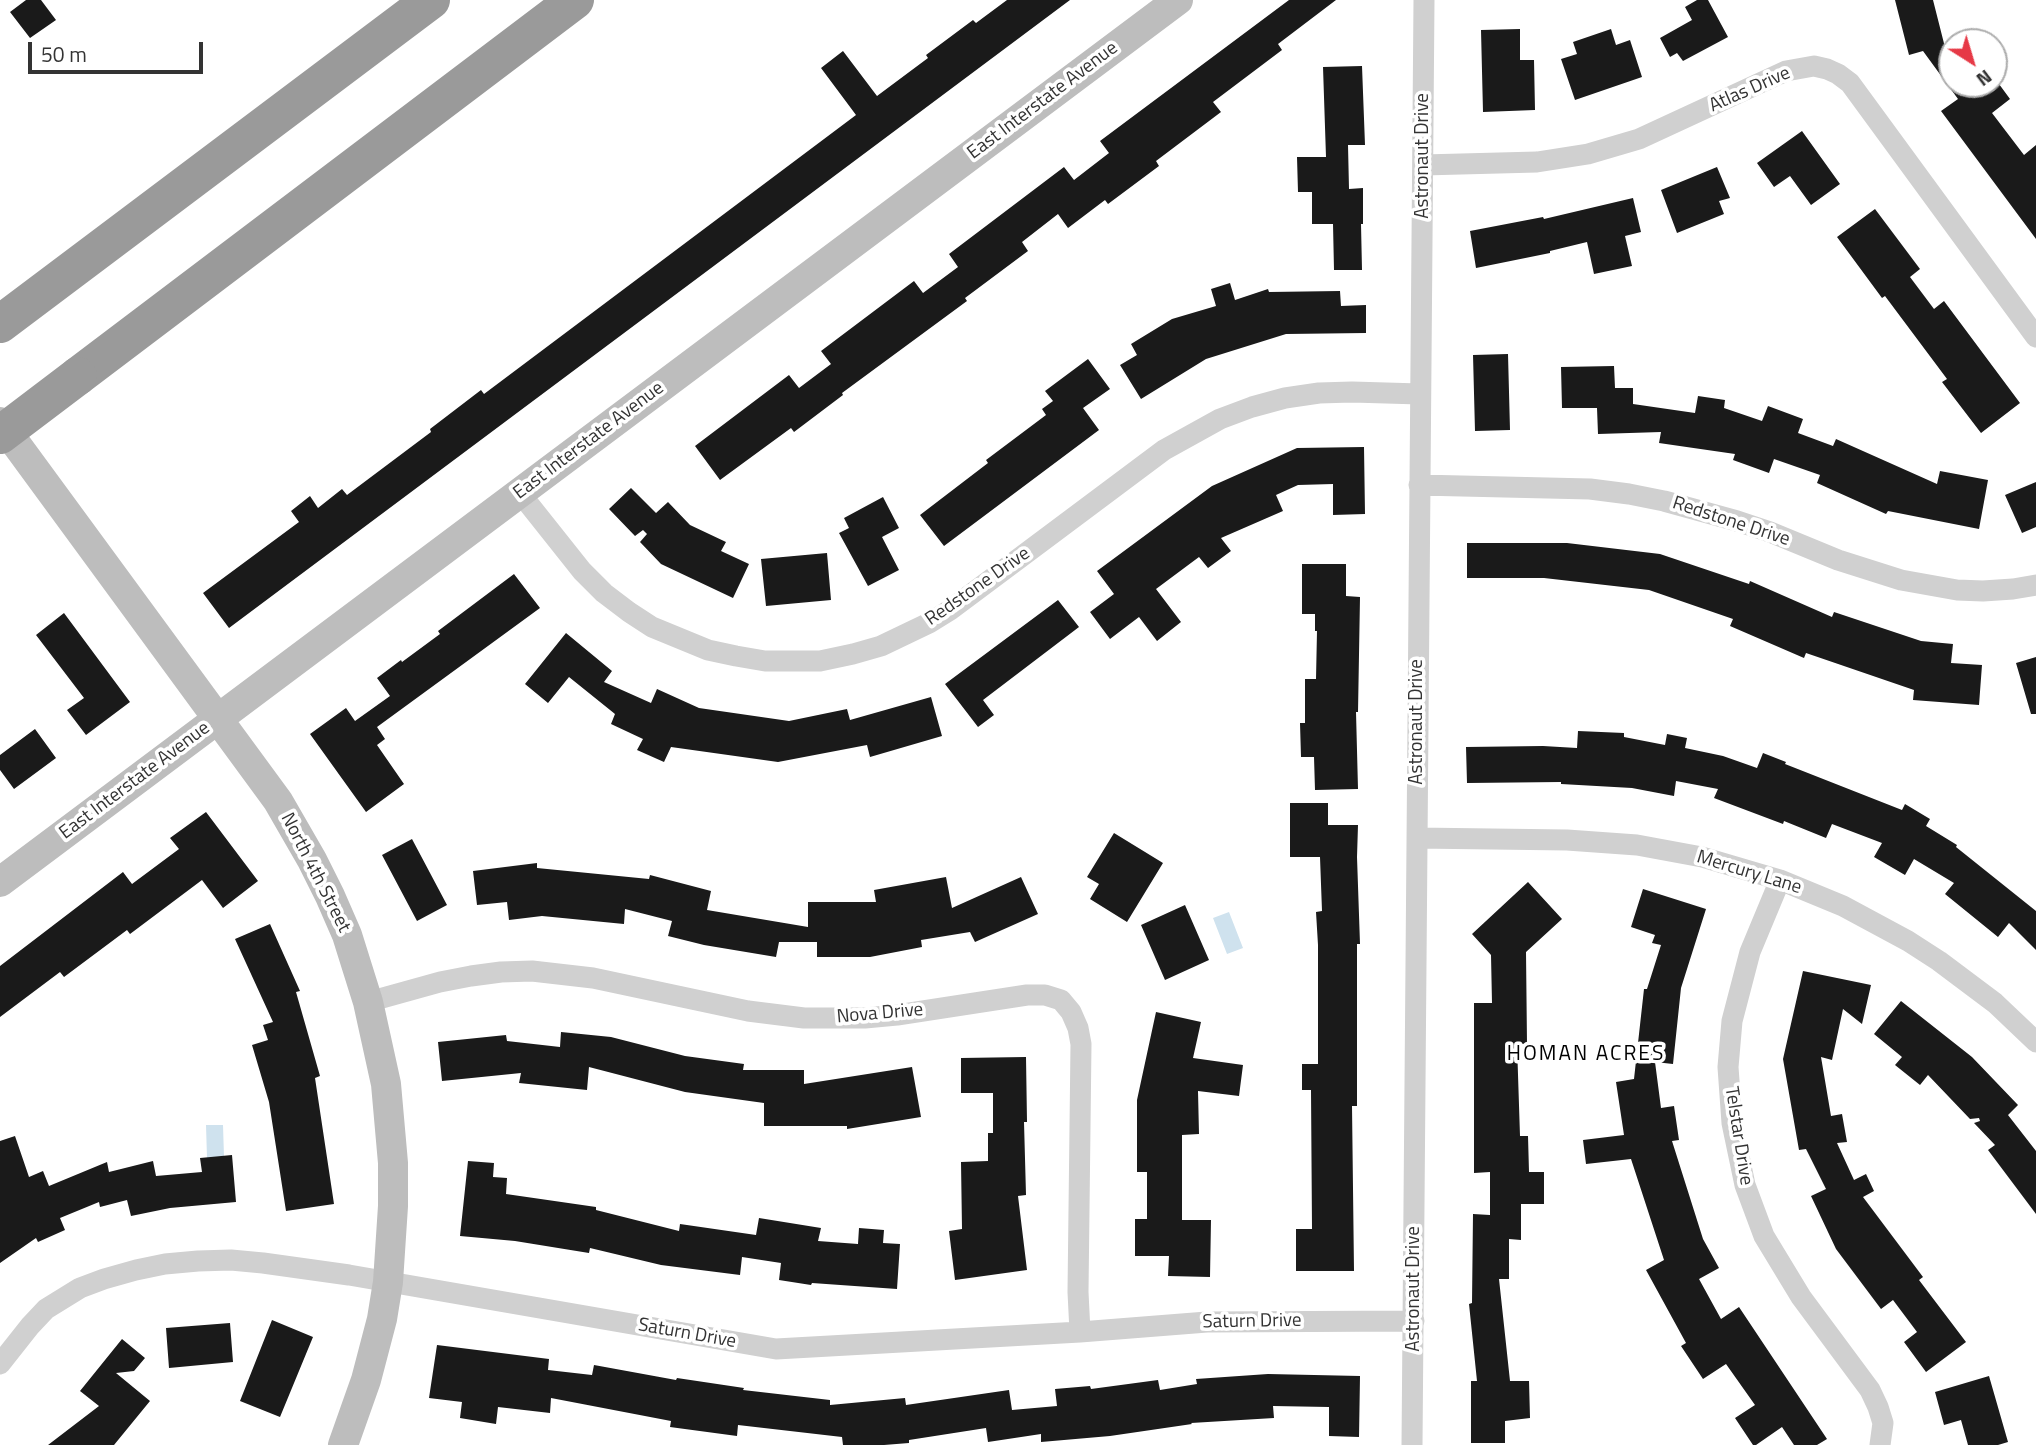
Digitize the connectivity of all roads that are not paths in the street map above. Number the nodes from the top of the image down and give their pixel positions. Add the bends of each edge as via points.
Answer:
1 (431, 0) edge
2 (575, 0) edge
3 (1178, 0) edge
4 (1424, 0) edge
5 (1423, 165) junction
6 (13, 314) edge
7 (2036, 337) edge
8 (1420, 394) junction
9 (0, 422) edge
10 (0, 435) edge
11 (1419, 485) junction
12 (520, 493) junction
13 (2036, 584) edge
14 (219, 718) junction
15 (1416, 838) junction
16 (1780, 880) junction
17 (0, 882) edge
18 (368, 1002) junction
19 (2036, 1041) edge
20 (388, 1282) junction
21 (1414, 1321) junction
22 (1080, 1332) junction
23 (0, 1364) edge
24 (342, 1445) edge
25 (1412, 1445) edge
26 (1880, 1445) edge

1 - 6 highway
2 - 10 highway, bridge
3 - 12 street, East Interstate Avenue
4 - 5 street, Astronaut Drive
5 - 7 street, Atlas Drive via 1537,162 1588,154 1667,128 1786,72 1814,66 1827,69 1850,83
5 - 8 street, Astronaut Drive
8 - 11 street, Astronaut Drive
8 - 12 street, Redstone Drive via 1319,393 1285,398 1220,419 1164,450 929,623 881,646 820,661 736,656 652,627 582,571
9 - 14 street, North 4th Street
11 - 13 street, Redstone Drive via 1629,494 1737,521 1901,580 1983,591
11 - 15 street, Astronaut Drive
12 - 14 street, East Interstate Avenue
14 - 17 street, East Interstate Avenue
14 - 18 street, North 4th Street via 278,801 312,860 347,935
15 - 16 street, Mercury Lane via 1637,845 1702,857
15 - 21 street, Astronaut Drive
16 - 19 street, Mercury Lane via 1843,906 1908,941 1995,1003
16 - 26 street, Telstar Drive via 1750,952 1732,1021 1728,1068 1732,1123 1745,1185 1764,1236 1801,1297 1870,1390 1883,1423
18 - 20 street, North 4th Street via 391,1123 393,1206
18 - 22 street, Nova Drive via 471,976 532,971 804,1018 897,1015 1027,995 1061,1000 1071,1012 1081,1044
20 - 22 street, Saturn Drive via 776,1349
20 - 23 street, Saturn Drive via 231,1260 136,1270 80,1288 46,1309
20 - 24 street, North 4th Street via 366,1380
21 - 22 street, Saturn Drive via 1207,1322
21 - 25 street, Astronaut Drive

